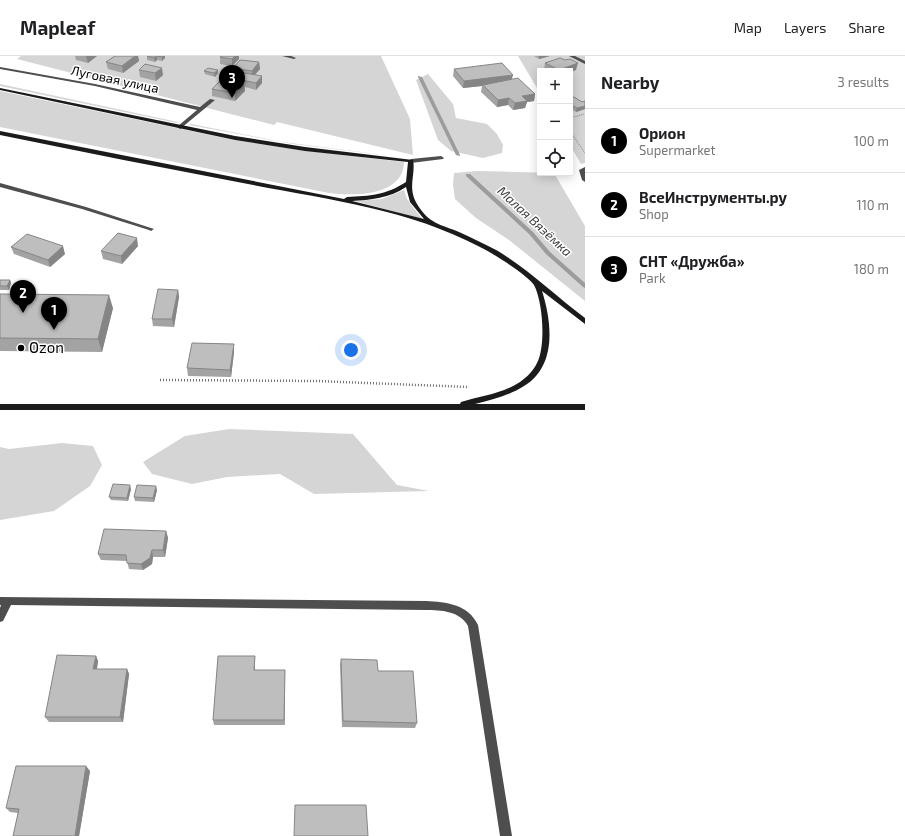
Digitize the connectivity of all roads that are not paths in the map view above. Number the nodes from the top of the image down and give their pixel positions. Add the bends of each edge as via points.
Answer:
1 (284, 56) edge
2 (571, 56) edge
3 (294, 58) dead end
4 (585, 63) edge
5 (0, 68) edge
6 (0, 88) edge
7 (212, 100) edge
8 (201, 109) junction
9 (180, 126) junction
10 (0, 133) edge
11 (441, 158) dead end
12 (411, 161) junction
13 (585, 169) edge
14 (585, 180) edge
15 (408, 183) junction
16 (0, 185) edge
17 (336, 200) junction
18 (432, 224) junction
19 (151, 229) dead end
20 (534, 280) junction
21 (585, 322) edge
22 (0, 407) edge
23 (585, 407) edge
24 (450, 408) junction
25 (4, 601) edge
26 (0, 618) edge
27 (506, 836) edge

1 - 3 street
2 - 4 street
5 - 8 street, Луговая улица via 95,85
6 - 9 street
7 - 8 street
8 - 9 street
9 - 12 street via 305,149
10 - 17 street
11 - 12 street
12 - 15 street
13 - 14 street via 582,170
15 - 17 street via 380,197
15 - 18 street via 412,202
16 - 19 street
17 - 18 street
18 - 20 street via 484,246
20 - 21 street
20 - 24 street via 546,320 547,345 541,364 534,374 506,393
22 - 24 street
23 - 24 street
25 - 26 street
25 - 27 street via 401,605 455,609 467,616 473,625

